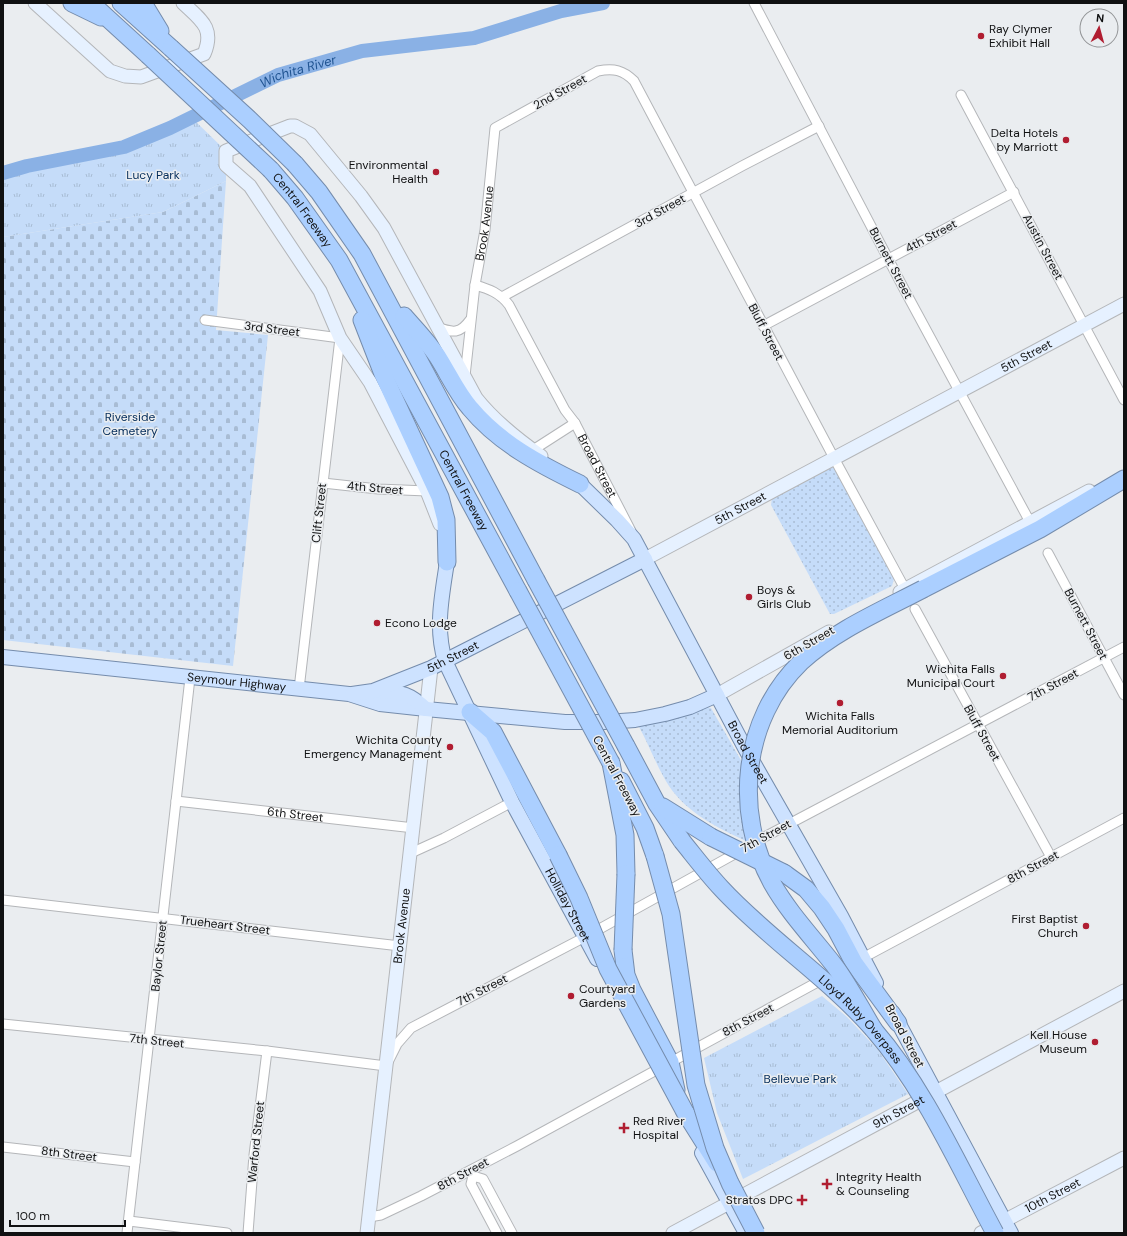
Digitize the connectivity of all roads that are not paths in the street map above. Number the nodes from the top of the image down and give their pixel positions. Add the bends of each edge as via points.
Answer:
1 (35, 3) edge
2 (72, 3) edge
3 (91, 3) edge
4 (122, 3) edge
5 (143, 3) edge
6 (183, 3) edge
7 (754, 3) edge
8 (112, 23) junction
9 (171, 48) junction
10 (628, 75) joint
11 (960, 95) dead end
12 (819, 126) junction
13 (495, 128) joint
14 (693, 192) junction
15 (1014, 192) junction
16 (888, 259) junction
17 (339, 260) junction
18 (379, 285) junction
19 (475, 285) junction
20 (502, 297) junction
21 (1124, 304) edge
22 (471, 319) junction
23 (205, 320) dead end
24 (1085, 325) junction
25 (763, 326) junction
26 (437, 327) junction
27 (340, 338) junction
28 (464, 378) junction
29 (959, 392) junction
30 (1124, 400) edge
31 (575, 423) junction
32 (533, 450) junction
33 (834, 458) junction
34 (1124, 474) edge
35 (1124, 479) edge
36 (323, 483) junction
37 (580, 484) junction
38 (427, 491) junction
39 (1030, 522) junction
40 (634, 539) junction
41 (1048, 553) dead end
42 (645, 559) junction
43 (447, 562) junction
44 (905, 589) junction
45 (915, 609) dead end
46 (439, 620) junction
47 (1124, 647) edge
48 (3, 657) edge
49 (1104, 658) junction
50 (445, 661) junction
51 (431, 668) junction
52 (190, 678) junction
53 (299, 688) junction
54 (373, 691) junction
55 (349, 694) junction
56 (717, 695) junction
57 (1124, 695) edge
58 (426, 709) junction
59 (470, 712) junction
60 (977, 724) junction
61 (611, 763) junction
62 (176, 801) junction
63 (512, 802) junction
64 (657, 804) junction
65 (1124, 818) edge
66 (788, 824) junction
67 (414, 828) junction
68 (682, 841) joint
69 (411, 852) junction
70 (1051, 857) junction
71 (3, 900) edge
72 (163, 918) junction
73 (585, 937) junction
74 (400, 946) junction
75 (858, 960) junction
76 (1124, 992) edge
77 (898, 1023) joint
78 (3, 1024) edge
79 (390, 1028) junction
80 (410, 1028) junction
81 (874, 1030) junction
82 (149, 1040) junction
83 (267, 1051) junction
84 (386, 1066) junction
85 (662, 1066) junction
86 (935, 1093) junction
87 (682, 1118) joint
88 (3, 1147) edge
89 (1124, 1158) edge
90 (135, 1162) junction
91 (471, 1174) junction
92 (730, 1183) junction
93 (730, 1202) junction
94 (369, 1217) junction
95 (129, 1221) junction
96 (1003, 1229) edge
97 (127, 1233) edge
98 (226, 1233) edge
99 (248, 1233) edge
100 (367, 1233) edge
101 (497, 1233) edge
102 (512, 1233) edge
103 (673, 1233) edge
104 (746, 1233) edge
105 (756, 1233) edge
106 (981, 1233) edge

1 - 6 main road via 110,71 125,76 141,77 204,54 209,42 206,25
2 - 8 highway
3 - 8 highway, Central Freeway
4 - 9 highway, Central Freeway
5 - 9 highway
7 - 12 street, Burnett Street
8 - 17 highway, Central Freeway, bridge via 271,170 295,198
9 - 18 highway, Central Freeway, bridge via 295,164 339,219
10 - 13 street, 2nd Street via 619,70 598,71
10 - 14 street, Bluff Street
11 - 15 street, Austin Street
12 - 14 street, 3rd Street
12 - 16 street, Burnett Street
13 - 19 street, Brook Avenue via 485,230
14 - 20 street, 3rd Street
14 - 25 street, Bluff Street
15 - 16 street, 4th Street
15 - 24 street, Austin Street
16 - 25 street, 4th Street
16 - 29 street, Burnett Street
17 - 43 highway via 383,374 440,498 446,520
17 - 61 highway, Central Freeway, bridge
18 - 37 highway via 438,357 462,398 480,419 519,451
18 - 64 highway, Central Freeway, bridge
19 - 20 street, Broad Street
19 - 22 street, Brook Avenue
20 - 31 street, Broad Street via 509,305 565,410
21 - 24 main road, 5th Street
22 - 26 street via 464,328 454,332
22 - 28 street, Brook Avenue
23 - 27 street, 3rd Street
24 - 29 main road, 5th Street
24 - 30 street, Austin Street
25 - 33 street, Bluff Street
26 - 27 main road via 384,228 310,134 296,126 290,126 226,151 226,164 250,186 320,291
26 - 28 main road
27 - 36 street, Clift Street
27 - 38 main road via 370,382
28 - 32 main road via 487,412
29 - 33 main road, 5th Street
29 - 39 street, Burnett Street
31 - 32 street
31 - 40 street, Broad Street via 625,516
32 - 37 main road
33 - 42 main road, 5th Street
33 - 44 street, Bluff Street
34 - 39 main road, 6th Street
35 - 81 highway, bridge via 1040,529 824,643 801,662 783,682 761,722 748,771 749,810 758,850 785,903 836,967
36 - 38 street, 4th Street
36 - 53 street, Clift Street
37 - 40 main road
38 - 43 main road via 439,519
39 - 44 main road, 6th Street
40 - 42 main road, Broad Street
41 - 49 street, Burnett Street
42 - 50 main road, 5th Street
42 - 56 main road, Broad Street
43 - 46 main road, Holliday Street
44 - 56 main road, 6th Street
45 - 60 street, Bluff Street
46 - 50 main road, Holliday Street via 440,645
46 - 51 main road, Brook Avenue
47 - 49 street, 7th Street
48 - 52 main road, Seymour Highway
49 - 57 street, Burnett Street
49 - 60 street, 7th Street
50 - 51 main road, 5th Street
50 - 59 main road, Holliday Street
51 - 54 main road, 5th Street
51 - 58 main road, Brook Avenue
52 - 53 main road, Seymour Highway
52 - 62 street, Baylor Street
53 - 55 main road, Seymour Highway
54 - 55 main road, 5th Street
54 - 58 main road via 399,692 414,697
55 - 58 main road, Seymour Highway via 380,704
56 - 59 main road, 6th Street via 690,707 665,714 606,722 565,722
56 - 66 main road, Broad Street
58 - 59 main road, Seymour Highway
58 - 67 main road, Brook Avenue
59 - 63 main road, Holliday Street
59 - 92 highway, bridge via 493,732 579,898 608,969 640,1031 685,1112
60 - 66 street, 7th Street
60 - 70 street, Bluff Street
61 - 85 highway, bridge via 625,835 623,950 626,975
61 - 92 highway, Central Freeway, bridge via 645,828 655,856 671,914 696,1085 715,1148
62 - 67 street, 6th Street
62 - 72 street, Baylor Street
63 - 69 street via 444,838
63 - 73 main road, Holliday Street
64 - 68 highway, Central Freeway
64 - 75 highway, bridge via 711,836 784,873 806,889
65 - 70 street, 8th Street
66 - 73 street, 7th Street
66 - 75 main road, Broad Street via 841,916
67 - 69 main road, Brook Avenue
68 - 81 highway, Lloyd Ruby Overpass, bridge via 721,888 821,977
69 - 74 main road, Brook Avenue
70 - 75 street, 8th Street
71 - 72 street, Trueheart Street
72 - 74 street, Trueheart Street
72 - 82 street, Baylor Street
73 - 80 street, 7th Street
73 - 85 main road, Holliday Street
74 - 79 main road, Brook Avenue
75 - 77 highway
75 - 85 street, 8th Street
76 - 86 main road, 9th Street
77 - 86 main road, Broad Street
78 - 82 street, 7th Street
79 - 80 street, 7th Street
79 - 84 main road, Brook Avenue
80 - 84 street, 7th Street via 397,1044
81 - 96 highway, Lloyd Ruby Overpass, bridge via 908,1075
82 - 83 street, 7th Street
82 - 90 street, Baylor Street
83 - 84 street, 7th Street
83 - 99 street, Warford Street via 254,1155
84 - 94 main road, Brook Avenue
85 - 87 highway
85 - 91 street, 8th Street
86 - 93 main road, 9th Street
86 - 96 main road, Broad Street
87 - 93 main road
88 - 90 street, 8th Street
89 - 96 main road, 10th Street
90 - 95 street, Baylor Street
91 - 94 street, 8th Street via 388,1212
91 - 101 street via 471,1184
91 - 102 street via 483,1178
92 - 105 highway, bridge
93 - 103 main road, 9th Street
93 - 104 main road
94 - 100 main road, Brook Avenue
95 - 97 street, Baylor Street
95 - 98 street
96 - 106 main road, 10th Street

